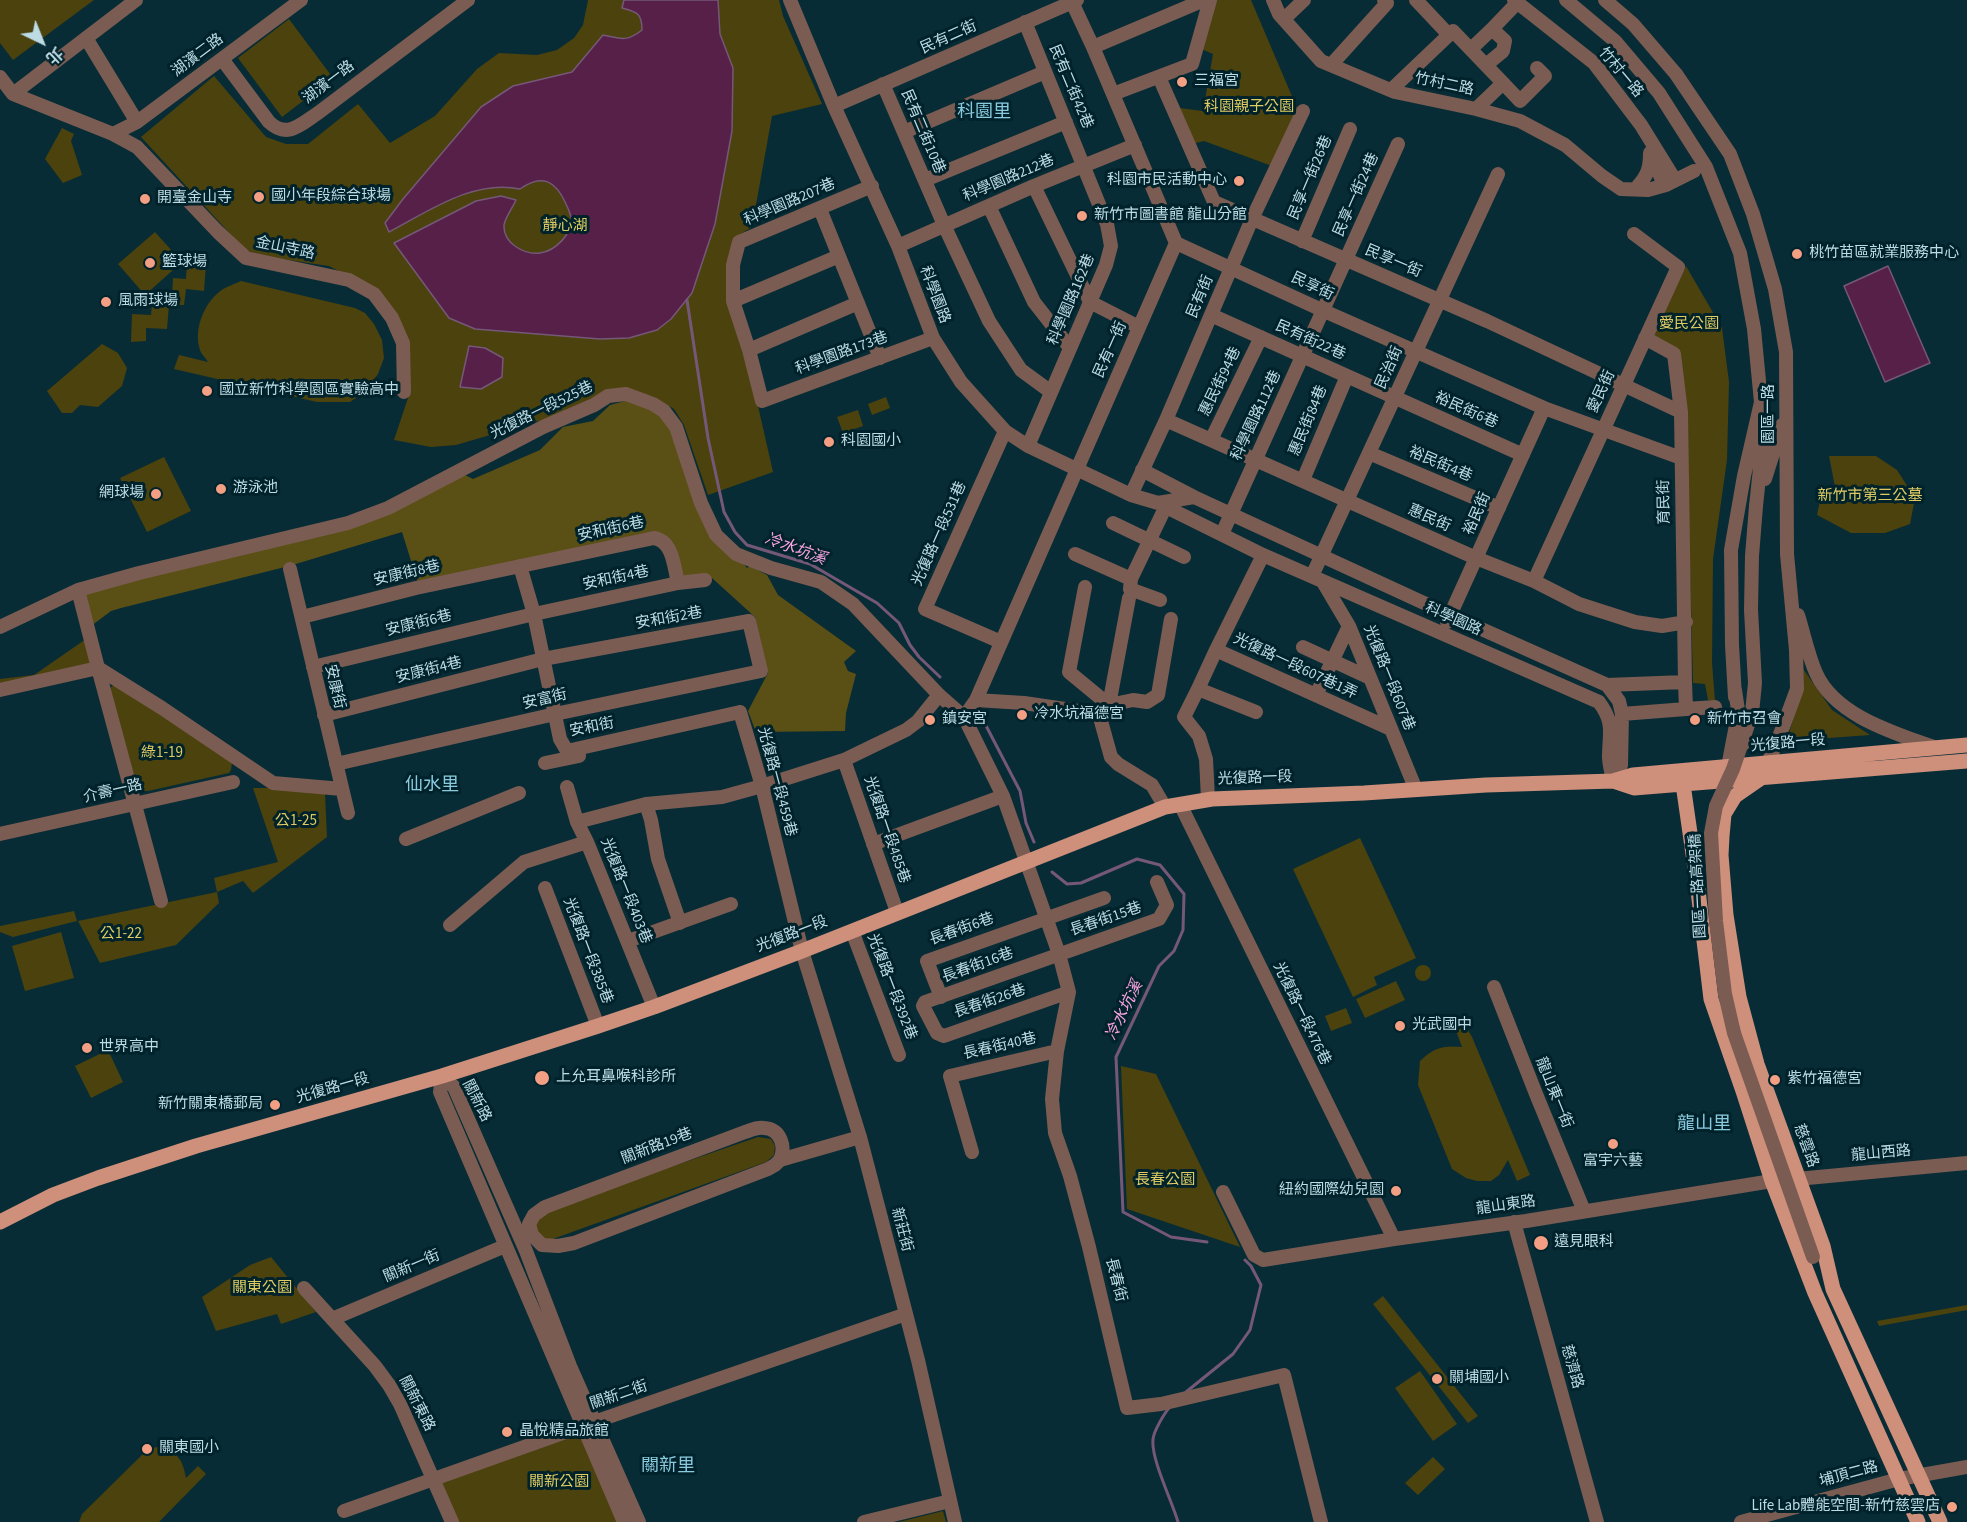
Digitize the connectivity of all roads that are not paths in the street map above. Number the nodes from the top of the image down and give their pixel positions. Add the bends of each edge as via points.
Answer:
1 (136, 0) edge
2 (301, 0) edge
3 (468, 0) edge
4 (790, 0) edge
5 (1204, 0) edge
6 (1210, 0) edge
7 (1273, 0) edge
8 (1304, 0) edge
9 (1384, 0) edge
10 (1416, 0) edge
11 (1566, 0) edge
12 (1605, 0) edge
13 (1073, 1) edge
14 (1515, 1) edge
15 (1284, 20) junction
16 (1025, 22) junction
17 (1492, 29) junction
18 (1449, 35) junction
19 (86, 38) junction
20 (1093, 47) junction
21 (1470, 49) junction
22 (222, 59) junction
23 (1331, 65) junction
24 (1486, 65) junction
25 (1538, 68) dead end
26 (1045, 72) junction
27 (0, 77) edge
28 (1159, 77) junction
29 (1503, 83) junction
30 (883, 84) junction
31 (1391, 90) junction
32 (13, 94) junction
33 (1113, 94) junction
34 (834, 105) junction
35 (1476, 109) junction
36 (1303, 111) dead end
37 (137, 122) junction
38 (1066, 122) junction
39 (1641, 125) junction
40 (1350, 129) dead end
41 (904, 132) junction
42 (113, 134) junction
43 (1398, 144) dead end
44 (1135, 145) junction
45 (1650, 148) junction
46 (1084, 165) junction
47 (1692, 168) dead end
48 (1498, 174) dead end
49 (1668, 179) junction
50 (925, 180) junction
51 (872, 186) junction
52 (1034, 186) junction
53 (1638, 186) junction
54 (1621, 189) junction
55 (989, 206) junction
56 (820, 209) junction
57 (1252, 219) junction
58 (944, 225) junction
59 (1634, 234) dead end
60 (1302, 241) junction
61 (1176, 243) junction
62 (898, 246) junction
63 (839, 256) junction
64 (1347, 260) junction
65 (1231, 268) junction
66 (1438, 300) junction
67 (733, 302) junction
68 (1090, 302) junction
69 (858, 303) junction
70 (1324, 311) junction
71 (1211, 315) junction
72 (1139, 327) junction
73 (933, 338) junction
74 (1261, 338) junction
75 (1646, 338) junction
76 (1070, 348) junction
77 (749, 350) junction
78 (1415, 352) junction
79 (1303, 356) junction
80 (880, 358) junction
81 (1347, 376) junction
82 (1623, 387) junction
83 (404, 392) dead end
84 (1051, 392) junction
85 (1395, 397) junction
86 (762, 401) joint
87 (1761, 402) junction
88 (1544, 408) junction
89 (1786, 409) junction
90 (1681, 412) junction
91 (1166, 420) junction
92 (1603, 430) junction
93 (1005, 431) junction
94 (1211, 440) junction
95 (1028, 446) junction
96 (1369, 453) junction
97 (1523, 454) junction
98 (1680, 458) junction
99 (1254, 460) junction
100 (1076, 470) junction
101 (1142, 470) junction
102 (1303, 480) junction
103 (1131, 495) junction
104 (1194, 497) junction
105 (1347, 501) junction
106 (1162, 506) junction
107 (1756, 506) junction
108 (1498, 508) junction
109 (1231, 514) junction
110 (1113, 523) dead end
111 (1222, 534) junction
112 (1149, 540) junction
113 (1075, 554) dead end
114 (1263, 555) junction
115 (1184, 556) dead end
116 (1321, 556) junction
117 (1476, 558) junction
118 (520, 566) junction
119 (290, 569) dead end
120 (1131, 579) junction
121 (1318, 579) junction
122 (705, 580) dead end
123 (1534, 581) junction
124 (678, 583) junction
125 (1085, 587) dead end
126 (78, 590) junction
127 (1790, 591) junction
128 (1129, 598) dead end
129 (1160, 600) dead end
130 (534, 614) junction
131 (1450, 615) junction
132 (303, 617) junction
133 (1171, 619) dead end
134 (1686, 622) junction
135 (1349, 626) junction
136 (0, 627) edge
137 (1442, 633) junction
138 (1001, 642) junction
139 (1303, 647) dead end
140 (1216, 650) junction
141 (543, 659) junction
142 (1332, 660) junction
143 (98, 668) junction
144 (313, 668) junction
145 (761, 671) joint
146 (1370, 678) junction
147 (1686, 682) junction
148 (1607, 685) junction
149 (1198, 689) junction
150 (0, 690) edge
151 (1735, 690) junction
152 (939, 695) junction
153 (1316, 695) junction
154 (976, 700) junction
155 (1715, 707) dead end
156 (1104, 709) junction
157 (1686, 709) junction
158 (740, 712) junction
159 (1256, 712) dead end
160 (555, 714) junction
161 (1622, 714) junction
162 (324, 715) junction
163 (964, 717) junction
164 (1391, 729) junction
165 (1967, 745) edge
166 (1938, 748) junction
167 (844, 760) junction
168 (1967, 761) edge
169 (545, 763) dead end
170 (336, 764) junction
171 (1768, 764) junction
172 (1747, 765) junction
173 (1728, 767) junction
174 (1761, 778) junction
175 (1613, 781) junction
176 (233, 782) dead end
177 (1683, 784) junction
178 (762, 786) junction
179 (567, 787) dead end
180 (342, 789) junction
181 (1416, 790) junction
182 (519, 793) dead end
183 (1003, 796) junction
184 (1208, 799) junction
185 (135, 804) junction
186 (646, 804) junction
187 (1172, 805) junction
188 (348, 813) dead end
189 (577, 822) junction
190 (0, 834) edge
191 (406, 839) dead end
192 (587, 842) junction
193 (873, 844) junction
194 (1026, 861) junction
195 (1157, 882) dead end
196 (545, 888) dead end
197 (1104, 898) dead end
198 (161, 901) dead end
199 (731, 904) dead end
200 (897, 912) junction
201 (1046, 918) junction
202 (680, 923) junction
203 (450, 925) dead end
204 (852, 931) junction
205 (628, 941) junction
206 (802, 951) junction
207 (1059, 954) junction
208 (1494, 987) dead end
209 (1069, 992) junction
210 (940, 997) junction
211 (654, 1007) junction
212 (929, 1019) joint
213 (598, 1026) junction
214 (1057, 1051) junction
215 (898, 1055) dead end
216 (1760, 1071) junction
217 (442, 1076) junction
218 (1739, 1080) junction
219 (860, 1137) junction
220 (972, 1152) dead end
221 (780, 1160) junction
222 (1967, 1163) edge
223 (1797, 1179) junction
224 (1772, 1181) junction
225 (1222, 1192) dead end
226 (1584, 1211) junction
227 (0, 1222) edge
228 (1514, 1222) junction
229 (522, 1227) junction
230 (1394, 1239) junction
231 (542, 1245) junction
232 (505, 1246) junction
233 (526, 1251) junction
234 (1814, 1257) junction
235 (304, 1288) dead end
236 (1833, 1289) junction
237 (1815, 1293) junction
238 (906, 1314) junction
239 (332, 1319) junction
240 (588, 1424) junction
241 (1967, 1467) edge
242 (1918, 1475) junction
243 (434, 1479) junction
244 (1899, 1479) junction
245 (950, 1501) junction
246 (344, 1511) dead end
247 (1751, 1521) edge
248 (452, 1522) edge
249 (624, 1522) edge
250 (639, 1522) edge
251 (864, 1522) edge
252 (955, 1522) edge
253 (1321, 1522) edge
254 (1597, 1522) edge
255 (1918, 1522) edge
256 (1940, 1522) edge

1 - 19 street
2 - 22 street, 湖濱二路
3 - 22 street, 湖濱一路 via 318,112 285,130 277,130 269,122
4 - 34 street, 科學園路
5 - 20 street
6 - 28 street via 1192,64
7 - 15 street, 竹村二路
8 - 15 street
9 - 23 street via 1387,3
10 - 18 street
11 - 87 street, 園區一路 via 1615,41 1659,93 1706,167 1740,253 1754,329
12 - 89 street, 園區一路 via 1633,24 1676,74 1730,154 1775,289 1786,352
13 - 16 street, 民有二街
13 - 20 street
14 - 17 street
14 - 39 street, 竹村一路 via 1594,63
15 - 23 street, 竹村二路 via 1322,61
16 - 26 street, 民有二街42巷
16 - 30 street, 民有二街
17 - 21 street
17 - 24 street via 1505,41 1503,51
18 - 21 street via 1454,31
18 - 31 street
19 - 32 street
19 - 37 street
20 - 33 street
21 - 24 street
22 - 37 street, 湖濱二路
23 - 31 street, 竹村二路
24 - 29 street
25 - 29 street via 1545,76 1520,100
26 - 38 street, 民有二街42巷
26 - 41 street
27 - 32 street
28 - 33 street
28 - 57 street, 民享一街 via 1214,202
29 - 35 street
30 - 34 street, 民有二街
30 - 41 street, 民有二街10巷
31 - 35 street, 竹村二路
32 - 42 street, 金山寺路
33 - 44 street
34 - 51 street, 科學園路
35 - 54 street, 竹村二路 via 1520,121 1565,145
36 - 57 street, 民有街
37 - 42 street, 湖濱二路
38 - 46 street, 民有二街42巷
38 - 50 street
39 - 45 street, 竹村一路
39 - 49 street, 竹村一路
40 - 60 street, 民享一街26巷
41 - 50 street, 民有二街10巷
42 - 83 street, 金山寺路 via 137,147 246,258 349,280 374,294 392,318 403,343
43 - 64 street, 民享一街24巷
44 - 46 street, 科學園路212巷
44 - 61 street
45 - 49 street, 竹村一路
45 - 53 street via 1650,167
46 - 52 street, 科學園路212巷
46 - 68 street, 科學園路162巷 via 1107,224 1111,246
47 - 49 street
48 - 66 street, 民治街
49 - 53 street
49 - 54 street via 1648,190
50 - 58 street, 民有二街10巷
51 - 56 street, 科學園路207巷
51 - 62 street, 科學園路
52 - 55 street, 科學園路212巷
52 - 68 street
53 - 54 street
55 - 58 street, 科學園路212巷
55 - 76 street via 1034,302
56 - 63 street
56 - 67 street, 科學園路207巷 via 740,242 734,265
57 - 60 street, 民享一街
57 - 65 street, 民有街
58 - 62 street, 科學園路212巷
58 - 84 street, 民有二街10巷 via 995,331 1021,370
59 - 75 street, 愛民街 via 1678,267
60 - 64 street, 民享一街
61 - 65 street, 民享街
61 - 72 street, 民有一街
62 - 73 street, 科學園路
63 - 67 street
63 - 69 street
64 - 66 street, 民享一街
64 - 70 street, 民享一街24巷
65 - 70 street, 民享街
65 - 71 street, 民有街
66 - 78 street, 民治街
66 - 82 street, 民享一街
67 - 77 street, 科學園路207巷
68 - 72 street
68 - 76 street, 科學園路162巷
69 - 77 street
69 - 80 street
70 - 78 street, 民享街
70 - 79 street, 科學園路112巷
71 - 74 street, 民有街22巷
71 - 91 street, 民有街
72 - 100 street, 民有一街
73 - 80 street, 科學園路173巷
73 - 93 street, 科學園路 via 961,382
74 - 79 street, 民有街22巷
74 - 94 street, 惠民街94巷
75 - 82 street, 愛民街
75 - 90 street, 育民街 via 1674,354
76 - 84 street, 科學園路162巷
77 - 86 street, 科學園路207巷
78 - 85 street, 民治街
78 - 88 street, 民享街
79 - 81 street, 民有街22巷
79 - 99 street, 科學園路112巷
80 - 86 street, 科學園路173巷
81 - 85 street, 民有街22巷
81 - 102 street, 惠民街84巷
82 - 90 street, 民享一街
82 - 92 street, 愛民街
84 - 95 street, 科學園路162巷
85 - 96 street, 民治街
85 - 97 street, 裕民街6巷
87 - 107 street via 1762,450
87 - 151 street, 園區一路 via 1731,550
88 - 92 street, 民享街
88 - 97 street, 裕民街
89 - 107 street
89 - 127 street, 園區一路
90 - 98 street, 育民街
91 - 94 street, 惠民街
91 - 101 street, 民有街
92 - 98 street, 民享街
92 - 123 street, 愛民街
93 - 95 street, 科學園路
93 - 138 street, 光復路一段531巷 via 925,609
94 - 99 street, 惠民街
95 - 100 street, 科學園路
96 - 105 street, 民治街
96 - 108 street, 裕民街4巷
97 - 108 street, 裕民街
98 - 134 street, 育民街
99 - 102 street, 惠民街
99 - 109 street, 科學園路112巷
100 - 103 street, 科學園路
100 - 138 street
101 - 103 street, 民有街
101 - 104 street, 科學園路
102 - 105 street, 惠民街
103 - 106 street, 科學園路
104 - 106 street, 科學園路
104 - 109 street, 科學園路
105 - 116 street, 民治街
105 - 117 street, 惠民街
106 - 111 street, 科學園路
106 - 112 street
107 - 234 street, 園區一路高架橋, bridge via 1752,556 1752,713 1716,806 1711,833 1713,882 1725,994 1734,1033
108 - 117 street, 裕民街
109 - 111 street, 科學園路112巷
109 - 116 street, 科學園路
110 - 112 street
111 - 114 street, 科學園路
112 - 115 street
112 - 120 street
113 - 120 street
114 - 121 street, 科學園路
114 - 140 street
116 - 121 street, 民治街
116 - 131 street, 科學園路
117 - 123 street, 惠民街
117 - 131 street, 裕民街
118 - 124 street, 安和街6巷 via 654,538 662,539 668,546
118 - 130 street, 安和街
118 - 132 street, 安康街8巷
119 - 132 street, 安康街
120 - 129 street via 1130,589
121 - 135 street, 光復路一段607巷
121 - 137 street, 科學園路
122 - 124 street, 安和街4巷
123 - 134 street, 惠民街 via 1579,604 1635,622 1662,626
124 - 130 street, 安和街4巷
125 - 156 street via 1070,672
126 - 136 street, 光復路一段525巷
126 - 143 street
126 - 152 street, 光復路一段525巷 via 348,523 388,508 608,396 626,394 664,411 676,427 716,535 736,554 821,582 836,591 872,622
127 - 166 street via 1816,674 1836,700 1870,723
127 - 171 street, 園區一路 via 1797,689
128 - 156 street
130 - 141 street, 安和街
130 - 144 street, 安康街6巷
131 - 137 street, 裕民街
131 - 148 street, 科學園路
132 - 144 street, 安康街
133 - 156 street via 1158,695 1147,702 1133,699
134 - 147 street, 育民街
135 - 142 street
135 - 146 street, 光復路一段607巷
137 - 175 street, 科學園路 via 1599,702 1609,716
138 - 154 street
139 - 142 street
140 - 149 street, 光復路一段607巷1弄
140 - 153 street, 光復路一段607巷1弄
141 - 145 street, 安和街2巷 via 749,621
141 - 160 street, 安和街
141 - 162 street, 安康街4巷
142 - 146 street
142 - 153 street
143 - 150 street
143 - 180 street via 273,783
143 - 185 street
144 - 162 street, 安康街
145 - 160 street, 安富街
146 - 164 street, 光復路一段607巷
147 - 148 street, 科學園路
147 - 157 street
148 - 161 street via 1619,701
149 - 159 street
149 - 184 street, 光復路一段607巷1弄 via 1184,717 1199,736 1206,759
151 - 172 street, 園區一路
151 - 173 street, 園區一路 via 1736,725
152 - 163 street, 光復路一段525巷
152 - 167 street via 906,730
153 - 164 street, 光復路一段607巷1弄
154 - 156 street
154 - 163 street
155 - 157 street
156 - 187 street via 1106,745 1111,757 1152,785
157 - 161 street
158 - 160 street, 安和街 via 567,751
158 - 169 street, 光復路一段459巷 via 692,730
158 - 178 street, 光復路一段459巷
160 - 170 street, 安富街
161 - 175 street via 1621,765
162 - 170 street, 安康街
163 - 183 street, 光復路一段525巷
164 - 181 street, 光復路一段607巷
165 - 166 main road, 光復路一段
166 - 171 main road, 光復路一段
167 - 178 street
167 - 193 street, 光復路一段485巷
168 - 174 main road, 光復路一段
170 - 180 street, 安康街
171 - 172 main road, 光復路一段
171 - 174 street, 園區一路
172 - 173 main road, 光復路一段
172 - 174 street
173 - 175 main road, 光復路一段 via 1633,775
174 - 177 main road, 光復路一段
174 - 216 main road, 慈雲路 via 1735,796 1724,814 1721,855 1739,997
175 - 177 main road, 光復路一段 via 1634,788
175 - 181 main road, 光復路一段
176 - 185 street, 介壽一路
177 - 218 main road via 1711,999
178 - 186 street via 722,797
178 - 206 street, 光復路一段459巷
179 - 189 street, 光復路一段403巷
180 - 188 street, 安康街
181 - 184 main road, 光復路一段
182 - 191 street
183 - 193 street
183 - 194 street, 光復路一段525巷
184 - 187 main road, 光復路一段
185 - 190 street, 介壽一路
185 - 198 street
186 - 189 street
186 - 202 street via 658,859
187 - 194 main road, 光復路一段
187 - 230 street, 光復路一段476巷
189 - 192 street, 光復路一段403巷
192 - 203 street via 524,862
192 - 205 street, 光復路一段403巷
193 - 200 street, 光復路一段485巷
194 - 200 main road, 光復路一段
194 - 201 street, 長春街
195 - 207 street, 長春街15巷 via 1167,905 1159,919
196 - 213 street, 光復路一段385巷
197 - 201 street
199 - 202 street
200 - 204 main road, 光復路一段
201 - 207 street, 長春街
201 - 210 street, 長春街6巷 via 927,961
202 - 205 street
204 - 206 main road, 光復路一段
204 - 215 street, 光復路一段392巷
205 - 211 street, 光復路一段403巷
206 - 211 main road, 光復路一段
206 - 219 street, 新莊街
207 - 209 street, 長春街
207 - 210 street, 長春街16巷
208 - 226 street, 龍山東一街
209 - 212 street, 長春街26巷 via 944,1036
209 - 214 street, 長春街
210 - 212 street, 長春街16巷 via 923,1006
211 - 213 main road, 光復路一段
213 - 217 main road, 光復路一段
214 - 220 street, 長春街40巷 via 950,1076
214 - 253 street, 長春街 via 1052,1099 1055,1133 1089,1246 1127,1408 1161,1404 1284,1375
216 - 218 street
216 - 223 main road, 慈雲路
217 - 227 main road, 光復路一段 via 98,1178
217 - 229 street, 關新路 via 454,1087
217 - 232 street, 關新路 via 440,1092
218 - 224 main road
219 - 221 street
219 - 238 street, 新莊街
221 - 229 street, 關新路19巷 via 782,1144 774,1131 752,1130 545,1208
221 - 231 street via 768,1169 582,1241
222 - 223 street, 龍山西路
223 - 236 main road, 慈雲路 via 1823,1246
224 - 226 street, 龍山東路
224 - 237 main road
225 - 230 street, 龍山東路 via 1254,1255 1263,1260
226 - 228 street, 龍山東路
228 - 230 street, 龍山東路
228 - 254 street, 慈濟路
229 - 231 street
229 - 233 street, 關新路
231 - 233 street
232 - 239 street, 關新一街
232 - 240 street, 關新路
233 - 240 street, 關新路
234 - 236 main road
234 - 237 main road
235 - 239 street, 關新東路
236 - 242 main road, 慈雲路
237 - 244 main road
238 - 240 street, 關新二街
238 - 245 street, 新莊街
239 - 243 street, 關新東路 via 389,1385
240 - 243 street, 關新二街
240 - 249 street, 關新路
240 - 250 street, 關新路
241 - 242 street, 埔頂二路
242 - 244 street, 埔頂二路
242 - 256 main road, 慈雲路
243 - 246 street, 關新二街
243 - 248 street, 關新東路
244 - 247 street, 埔頂二路
244 - 255 main road
245 - 251 street
245 - 252 street, 新莊街

